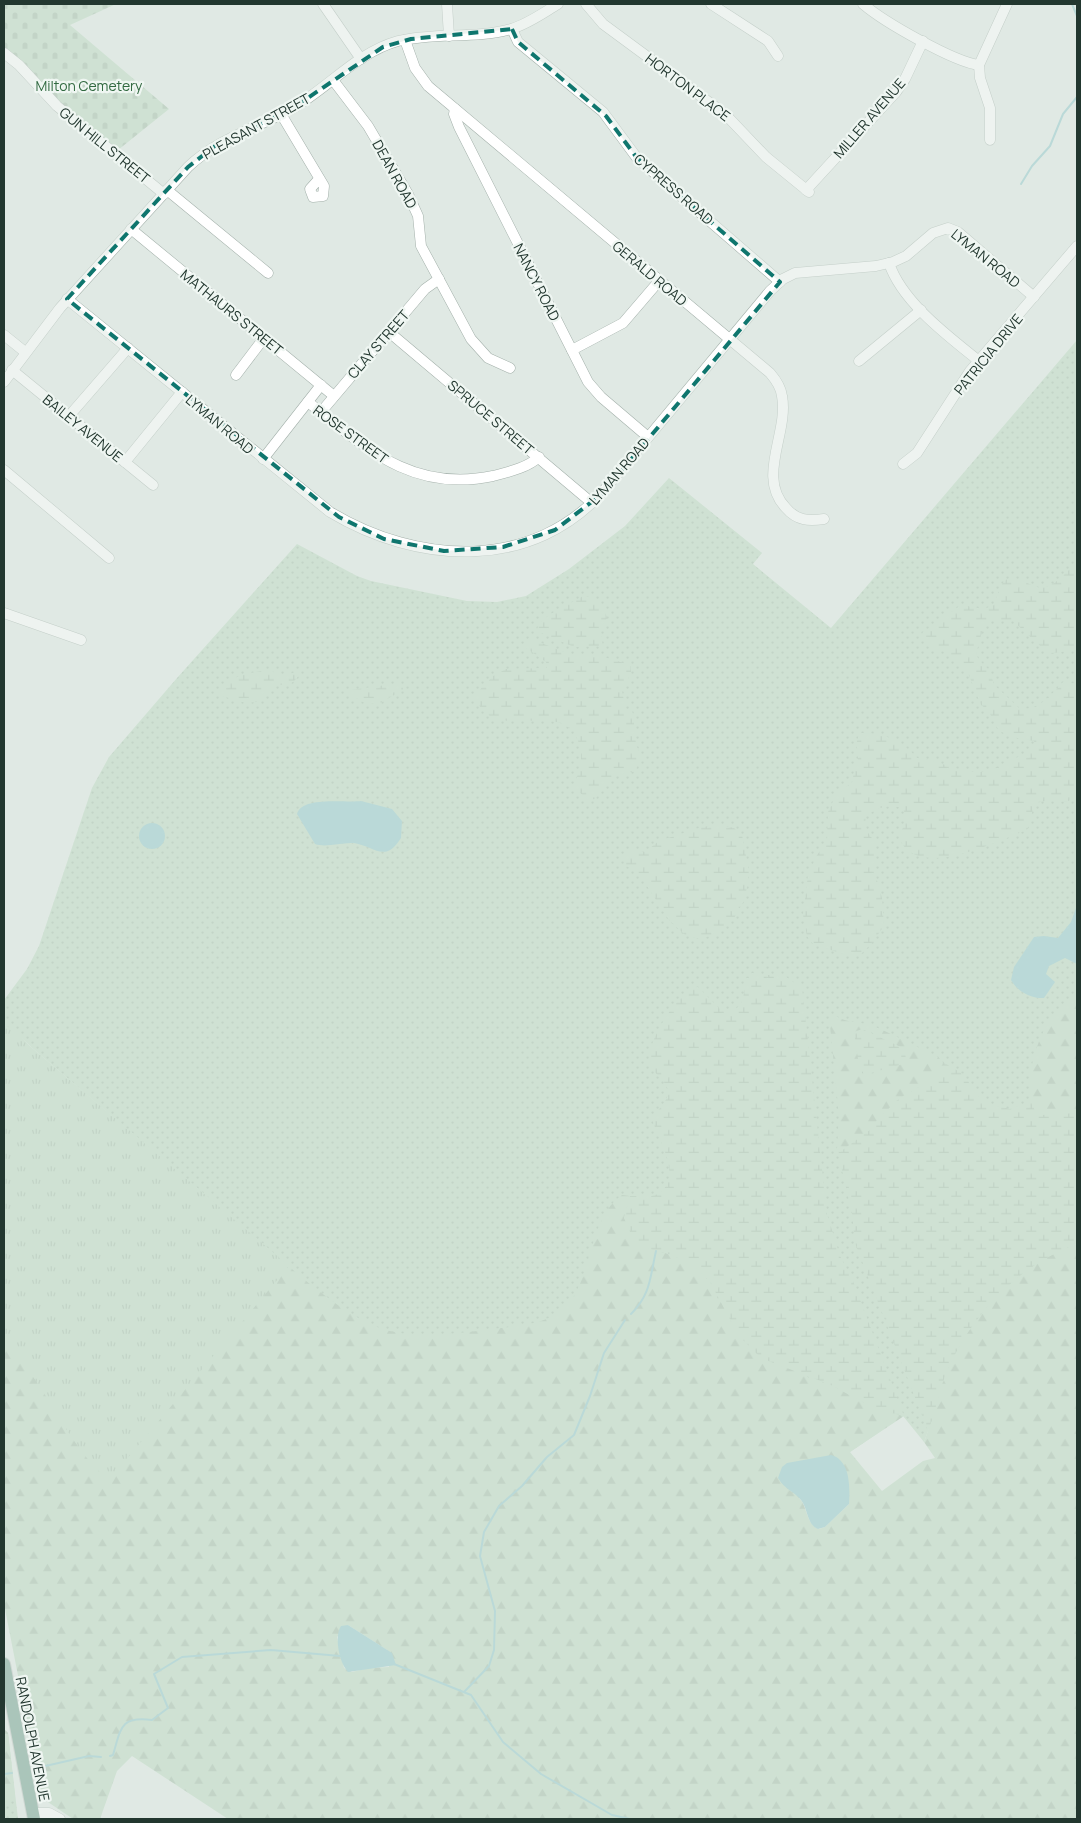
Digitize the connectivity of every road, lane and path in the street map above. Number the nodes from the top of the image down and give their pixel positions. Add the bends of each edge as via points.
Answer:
1 (323, 4) edge
2 (447, 4) edge
3 (558, 4) edge
4 (586, 4) edge
5 (711, 4) edge
6 (864, 4) edge
7 (1007, 4) edge
8 (512, 29) junction
9 (449, 36) junction
10 (405, 40) junction
11 (923, 41) junction
12 (4, 53) edge
13 (778, 56) dead end
14 (361, 59) junction
15 (979, 65) junction
16 (334, 80) junction
17 (455, 109) junction
18 (281, 114) junction
19 (990, 140) dead end
20 (319, 179) dead end
21 (808, 191) joint
22 (165, 192) junction
23 (131, 229) junction
24 (1077, 246) edge
25 (889, 264) junction
26 (268, 273) dead end
27 (439, 279) junction
28 (659, 281) junction
29 (780, 282) junction
30 (1034, 297) junction
31 (68, 298) junction
32 (921, 310) junction
33 (389, 332) junction
34 (4, 335) edge
35 (264, 338) junction
36 (729, 339) junction
37 (128, 348) junction
38 (572, 350) junction
39 (25, 352) junction
40 (859, 361) dead end
41 (979, 362) junction
42 (510, 368) dead end
43 (12, 370) junction
44 (236, 375) dead end
45 (4, 382) edge
46 (321, 385) junction
47 (182, 392) junction
48 (334, 396) junction
49 (308, 402) junction
50 (321, 412) junction
51 (69, 416) junction
52 (648, 437) junction
53 (539, 457) junction
54 (263, 459) junction
55 (125, 462) junction
56 (903, 464) dead end
57 (4, 470) edge
58 (153, 485) dead end
59 (592, 503) junction
60 (824, 519) dead end
61 (109, 558) dead end
62 (4, 613) edge
63 (81, 640) dead end
64 (4, 1664) edge
65 (33, 1816) edge
66 (60, 1819) edge

1 - 14 street
2 - 9 street
3 - 8 street, PLEASANT STREET
4 - 21 street, HORTON PLACE via 604,24 725,114 766,157
5 - 13 street via 768,41
6 - 11 street
7 - 15 street
8 - 9 street, PLEASANT STREET
8 - 29 street, CYPRESS ROAD via 518,42 606,116 637,158
9 - 10 street, PLEASANT STREET
10 - 14 street, PLEASANT STREET
10 - 17 street, GERALD ROAD via 420,77
11 - 15 street
11 - 21 street, MILLER AVENUE via 896,92
12 - 22 street, GUN HILL STREET via 58,106
14 - 16 street, PLEASANT STREET
15 - 19 street via 990,108
16 - 18 street, PLEASANT STREET
16 - 27 street, DEAN ROAD via 368,126 408,194 418,216 420,242
17 - 28 street, GERALD ROAD
17 - 38 street, NANCY ROAD via 459,127
18 - 20 street
18 - 22 street, PLEASANT STREET via 208,150
22 - 23 street, PLEASANT STREET
22 - 26 street, GUN HILL STREET
23 - 31 street, PLEASANT STREET
23 - 35 street, MATHAURS STREET
24 - 30 street, PATRICIA DRIVE
25 - 29 street, LYMAN ROAD via 799,272
25 - 30 street, LYMAN ROAD via 906,256 933,232 948,228 958,232
25 - 32 street
27 - 33 street, CLAY STREET via 425,289
27 - 42 street, DEAN ROAD via 474,345 488,358
28 - 36 street, GERALD ROAD
28 - 38 street via 623,323
29 - 36 street, LYMAN ROAD
30 - 41 street, PATRICIA DRIVE
31 - 37 street, LYMAN ROAD
31 - 39 street, PLEASANT STREET
32 - 40 street
32 - 41 street
33 - 48 street, CLAY STREET
33 - 53 street, SPRUCE STREET
34 - 39 street
35 - 44 street
35 - 46 street, MATHAURS STREET
36 - 52 street, LYMAN ROAD
36 - 60 street, GERALD ROAD via 770,373 782,394 773,472 779,500 788,511 802,519
37 - 47 street, LYMAN ROAD
37 - 51 street
38 - 52 street, NANCY ROAD via 597,394
39 - 43 street, PLEASANT STREET
41 - 56 street, PATRICIA DRIVE via 917,453
43 - 45 street, PLEASANT STREET
43 - 51 street, BAILEY AVENUE
46 - 48 street, MATHAURS STREET
46 - 49 street
47 - 54 street, LYMAN ROAD
47 - 55 street
48 - 50 street, CLAY STREET
49 - 50 street, ROSE STREET
49 - 54 street
50 - 53 street, ROSE STREET via 378,457 430,476 462,479 491,476 524,466
51 - 55 street, BAILEY AVENUE
52 - 59 street, LYMAN ROAD
53 - 59 street, SPRUCE STREET
54 - 59 street, LYMAN ROAD via 321,506 359,528 392,542 436,550 484,550 534,540 562,527
55 - 58 street, BAILEY AVENUE
57 - 61 street
62 - 63 street
64 - 65 main road, RANDOLPH AVENUE
65 - 66 street via 49,1813

